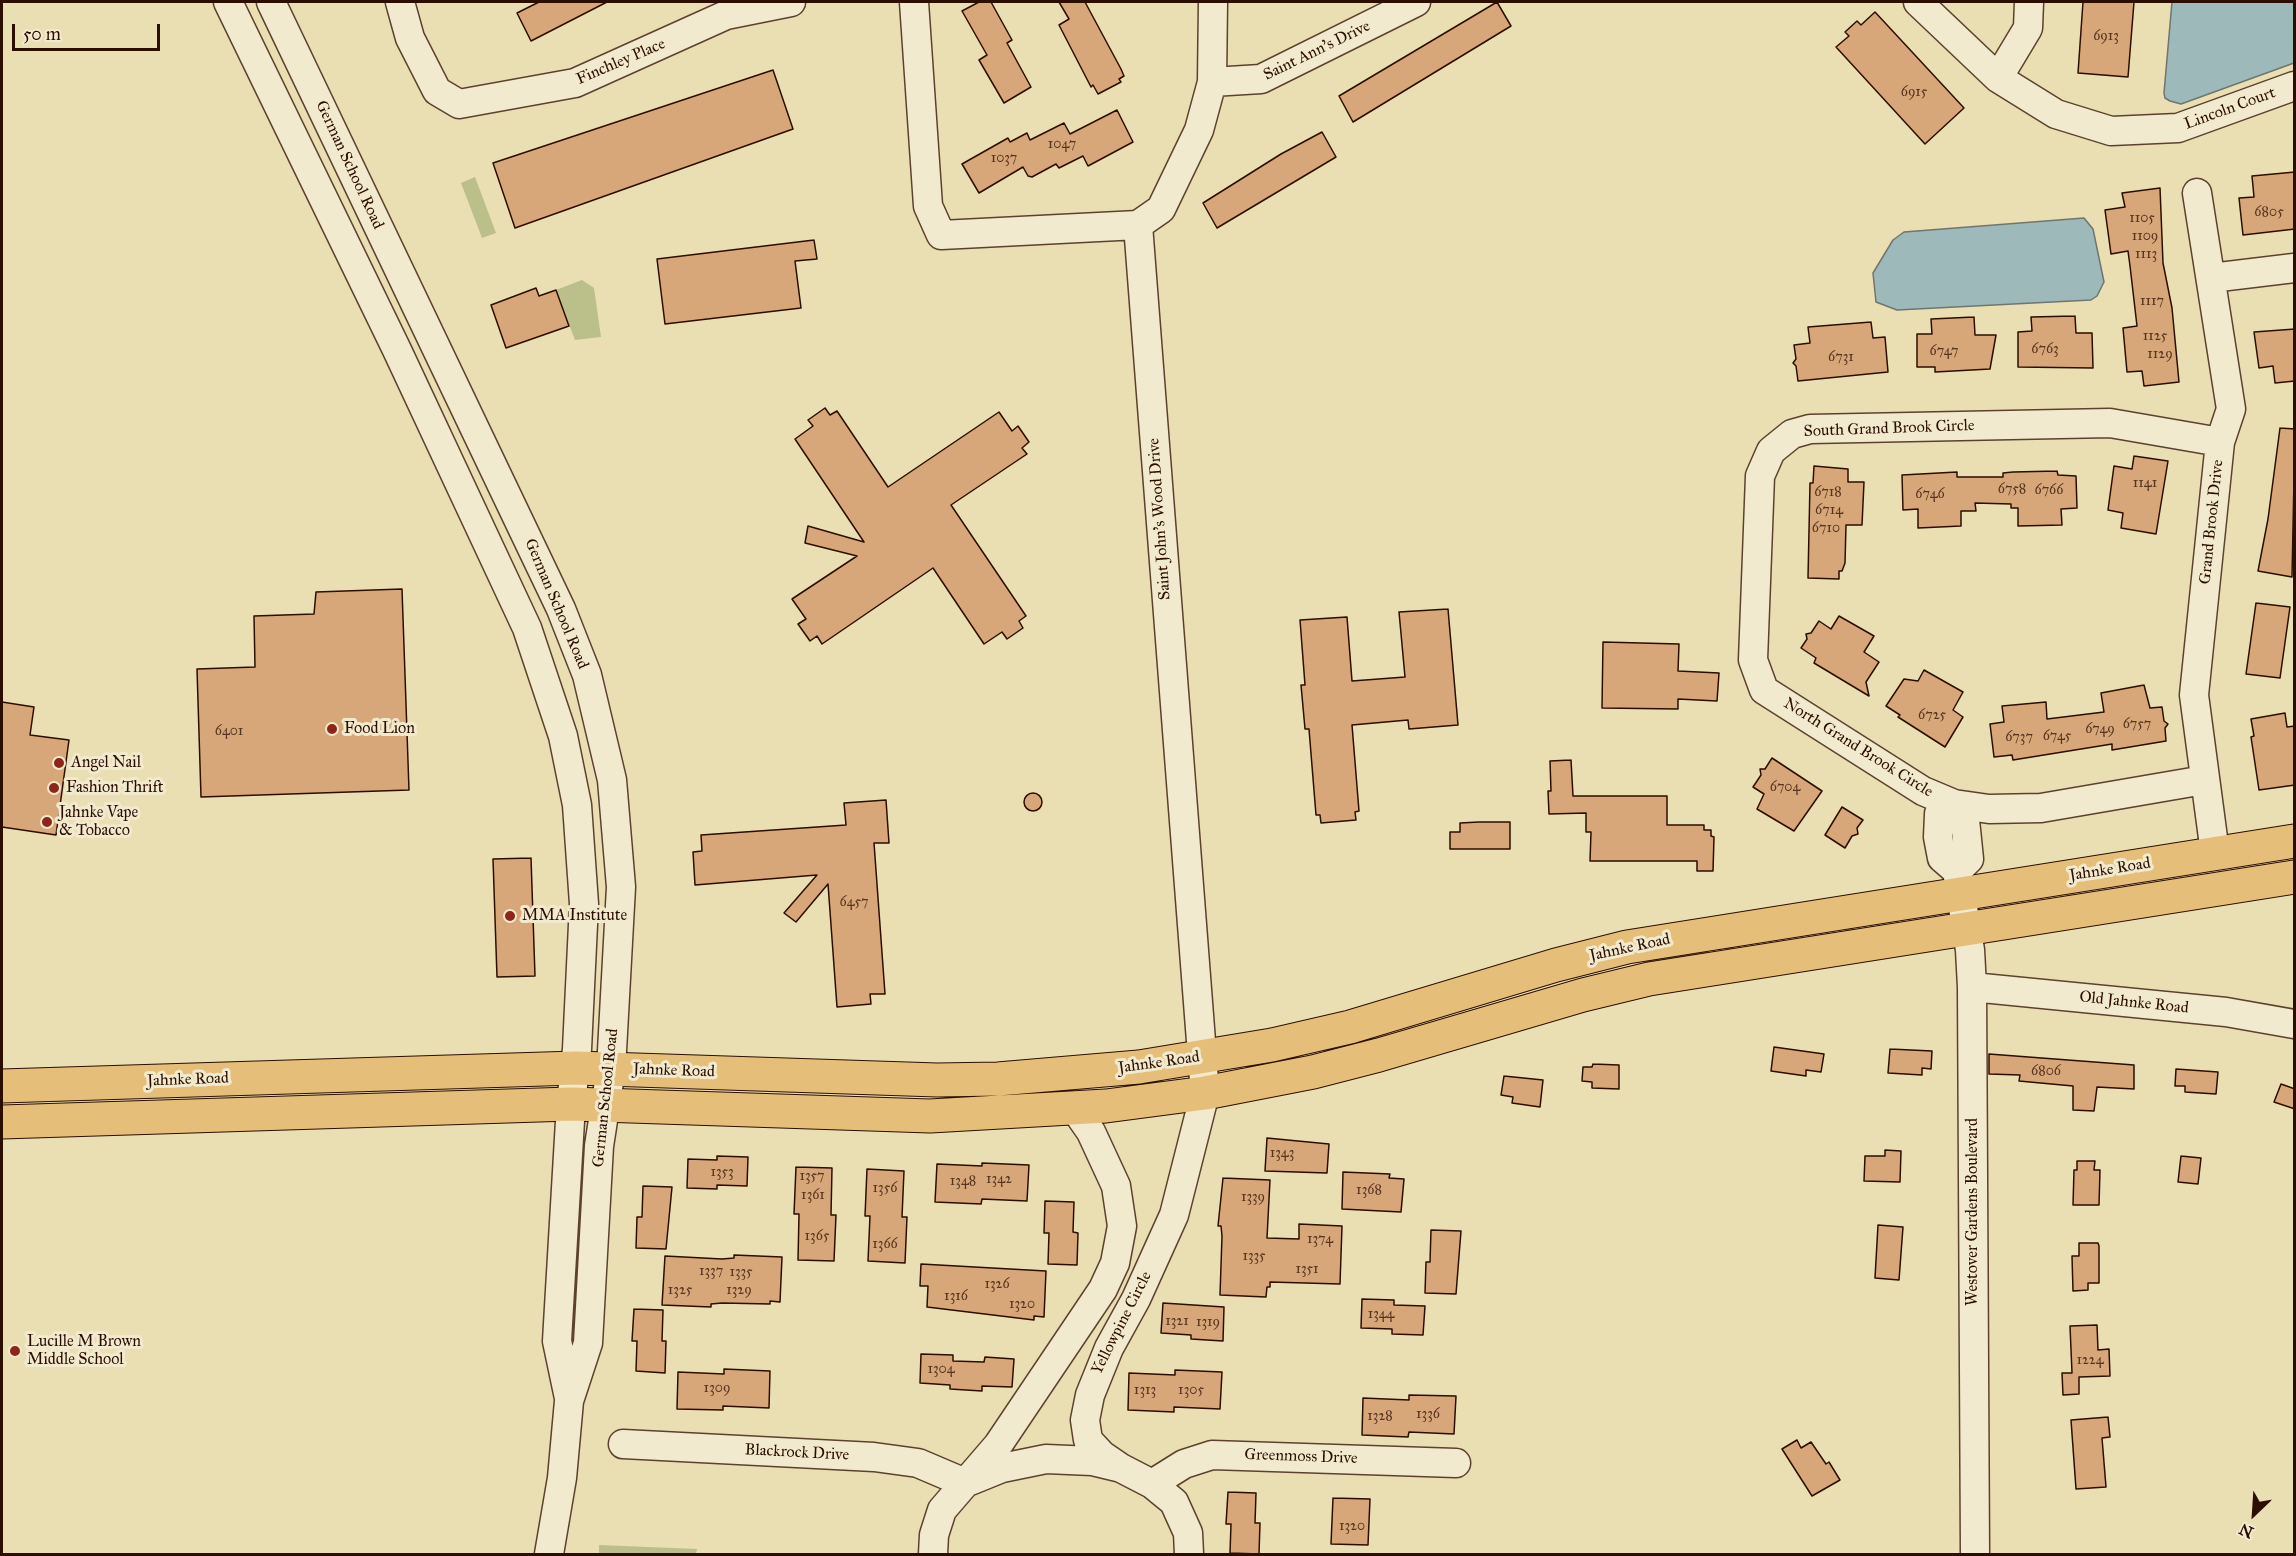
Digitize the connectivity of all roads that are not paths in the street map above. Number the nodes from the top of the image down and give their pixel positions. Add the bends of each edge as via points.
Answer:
1 (228, 2) edge
2 (272, 2) edge
3 (400, 2) edge
4 (791, 2) edge
5 (914, 2) edge
6 (1213, 2) edge
7 (1416, 2) edge
8 (1917, 2) edge
9 (2029, 2) edge
10 (1998, 78) junction
11 (1212, 82) junction
12 (2295, 86) edge
13 (2197, 193) dead end
14 (1138, 225) junction
15 (2295, 268) edge
16 (2211, 278) junction
17 (2220, 442) junction
18 (1764, 690) joint
19 (2204, 780) junction
20 (1954, 804) junction
21 (2295, 841) edge
22 (2214, 853) junction
23 (2295, 877) edge
24 (1958, 882) junction
25 (1966, 929) junction
26 (1972, 987) junction
27 (2295, 1024) edge
28 (1204, 1058) junction
29 (576, 1068) junction
30 (611, 1069) junction
31 (2, 1086) edge
32 (1205, 1093) junction
33 (571, 1104) junction
34 (605, 1104) junction
35 (1075, 1109) junction
36 (2, 1122) edge
37 (1165, 1237) junction
38 (1103, 1288) junction
39 (569, 1401) junction
40 (623, 1444) dead end
41 (1456, 1463) dead end
42 (1121, 1468) junction
43 (965, 1483) junction
44 (1152, 1484) junction
45 (549, 1554) edge
46 (933, 1554) edge
47 (1189, 1554) edge
48 (1975, 1554) edge

1 - 29 street, German School Road via 522,618 554,702 571,770 584,906
2 - 30 street, German School Road via 561,609 587,675 611,771 620,850
3 - 4 street, Finchley Place via 410,38 438,91 459,104 575,83 726,15
5 - 14 street via 928,206 941,235
6 - 11 street
7 - 11 street, Saint Ann's Drive via 1261,79
8 - 10 street, Lincoln Court
9 - 10 street via 2028,28
10 - 12 street, Lincoln Court via 2056,114 2111,131 2178,128
11 - 14 street via 1199,130 1161,209
13 - 16 street, Grand Brook Drive
14 - 28 street, Saint John's Wood Drive
15 - 16 street
16 - 17 street, Grand Brook Drive via 2231,409
17 - 18 street, South Grand Brook Circle via 2110,423 1810,429 1792,434 1770,451 1760,476 1753,660
17 - 19 street, Grand Brook Drive via 2194,694
18 - 20 street, North Grand Brook Circle via 1923,791
19 - 20 street, North Grand Brook Circle via 2041,808 1989,809
19 - 22 street, Grand Brook Drive
20 - 24 street, North Grand Brook Circle via 1938,814 1938,837 1942,858
21 - 22 main road, Jahnke Road
22 - 24 main road, Jahnke Road
23 - 25 main road, Jahnke Road
24 - 25 street, Westover Gardens Boulevard
24 - 28 main road, Jahnke Road via 1627,947 1350,1027
25 - 26 street, Westover Gardens Boulevard
25 - 32 main road, Jahnke Road via 1616,986 1379,1055
26 - 27 street, Old Jahnke Road via 2215,1011
26 - 48 street, Westover Gardens Boulevard
28 - 30 main road, Jahnke Road via 1068,1074 967,1080
28 - 32 street, Yellowpine Circle
29 - 30 main road, Jahnke Road
29 - 31 main road, Jahnke Road
29 - 33 street, German School Road
30 - 34 street, German School Road
32 - 35 main road, Jahnke Road
32 - 37 street, Yellowpine Circle via 1180,1197
33 - 34 main road, Jahnke Road
33 - 36 main road, Jahnke Road
33 - 39 street, German School Road via 557,1341
34 - 35 main road, Jahnke Road via 930,1116
34 - 39 street, German School Road via 599,1146 588,1343
35 - 38 street, Yellowpine Circle via 1098,1146 1120,1199 1121,1240
37 - 38 street, Yellowpine Circle via 1133,1270
37 - 42 street, Yellowpine Circle via 1098,1370 1087,1408 1088,1440
38 - 43 street, Yellowpine Circle via 998,1445
39 - 45 street, German School Road via 562,1478
40 - 43 street, Blackrock Drive via 874,1457 918,1463
41 - 44 street, Greenmoss Drive via 1212,1455 1184,1464
42 - 43 street, Yellowpine Circle via 1084,1460 1046,1459 1002,1468
42 - 44 street, Yellowpine Circle
43 - 46 street, Yellowpine Circle via 942,1510
44 - 47 street, Yellowpine Circle via 1174,1502 1188,1533

